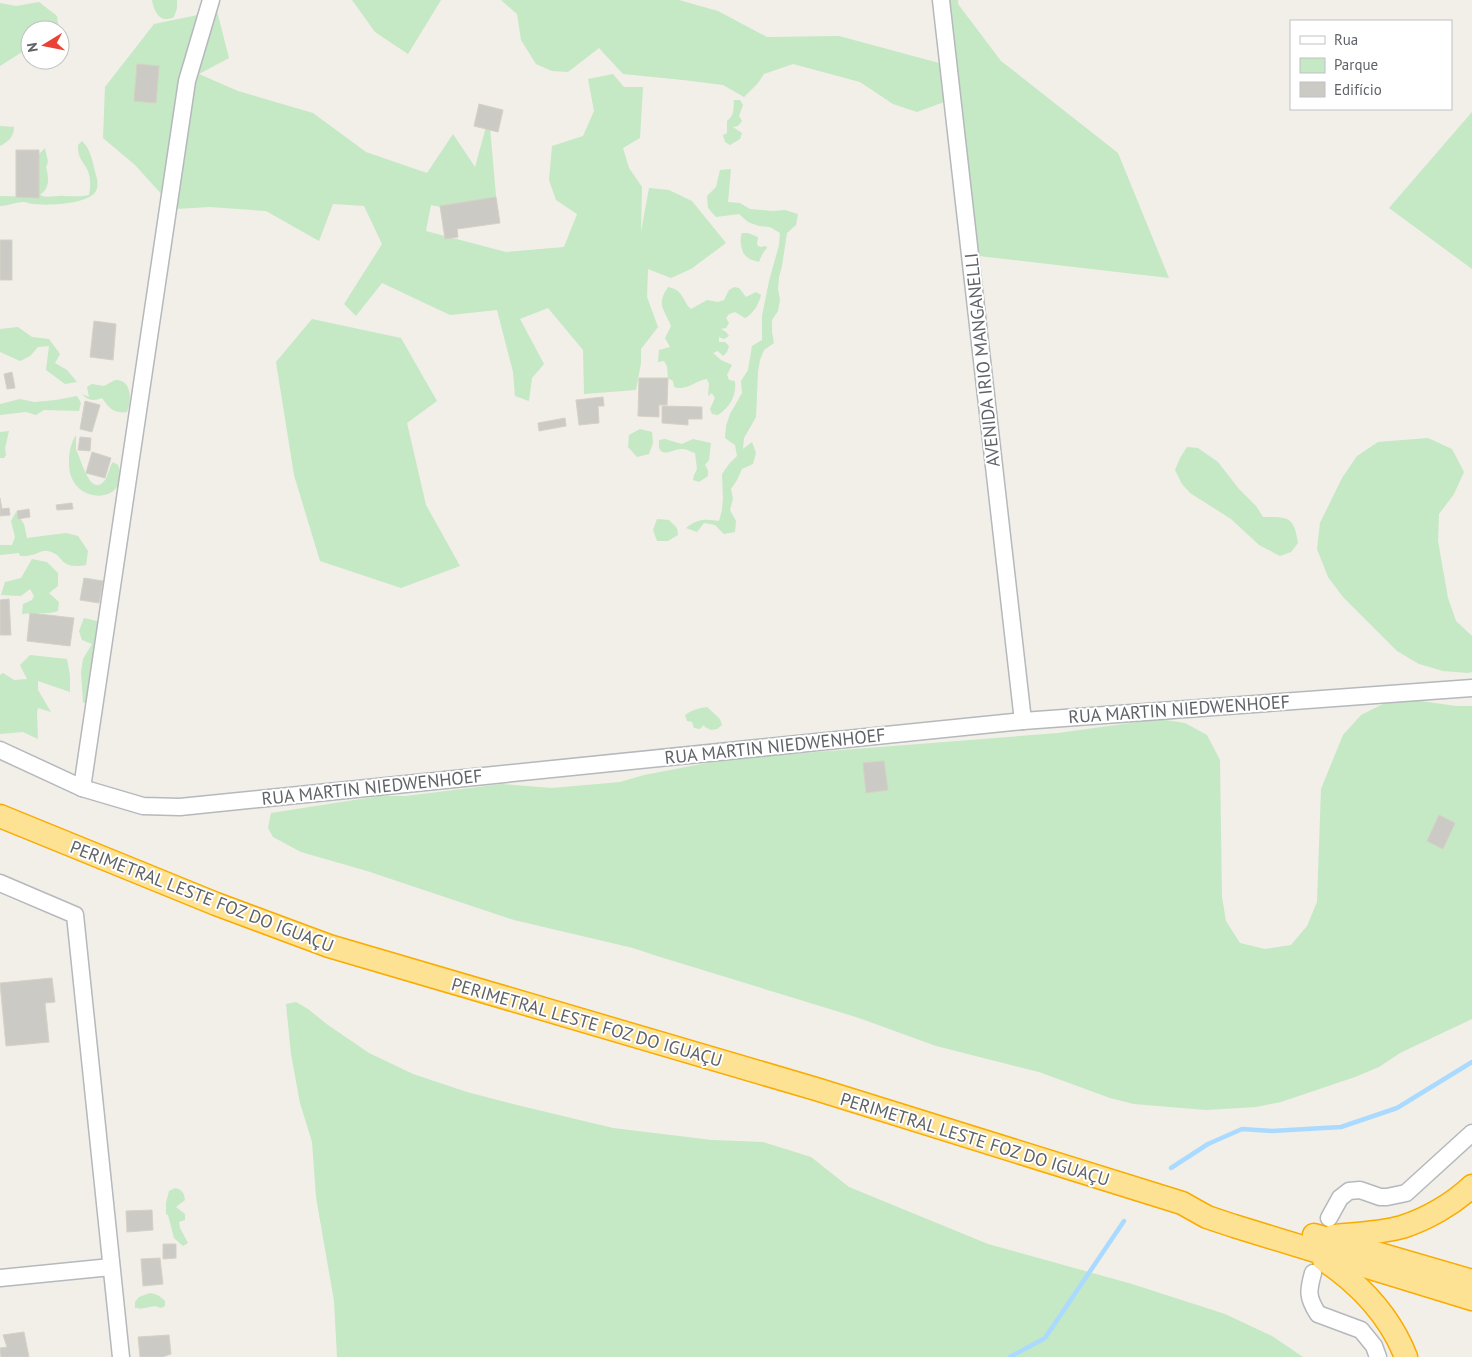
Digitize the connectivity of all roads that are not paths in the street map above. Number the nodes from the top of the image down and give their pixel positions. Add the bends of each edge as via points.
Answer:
1 (211, 0) edge
2 (941, 0) edge
3 (1472, 688) edge
4 (1023, 720) junction
5 (0, 750) edge
6 (82, 788) junction
7 (0, 816) edge
8 (0, 883) edge
9 (1472, 1133) edge
10 (1472, 1186) edge
11 (1320, 1235) junction
12 (111, 1267) junction
13 (1313, 1273) dead end
14 (0, 1278) edge
15 (1472, 1281) edge
16 (1472, 1299) edge
17 (121, 1357) edge
18 (1378, 1357) edge
19 (1406, 1357) edge

1 - 6 street via 187,81
2 - 4 street, AVENIDA IRIO MANGANELLI
3 - 4 street, RUA MARTIN NIEDWENHOEF
4 - 6 street, RUA MARTIN NIEDWENHOEF via 180,806 142,806
5 - 6 street, RUA MARTIN NIEDWENHOEF
7 - 11 highway, PERIMETRAL LESTE FOZ DO IGUAÇU via 329,946 806,1087 1182,1203 1207,1217
8 - 12 street via 75,915
9 - 11 street via 1406,1193 1380,1197 1360,1190 1349,1191 1340,1198
10 - 11 highway via 1446,1206 1401,1227
11 - 15 highway, PERIMETRAL LESTE FOZ DO IGUAÇU
11 - 16 highway, PERIMETRAL LESTE FOZ DO IGUAÇU
11 - 19 highway via 1335,1267 1374,1303 1395,1333
12 - 14 street
12 - 17 street
13 - 18 street via 1309,1290 1318,1314 1361,1330

